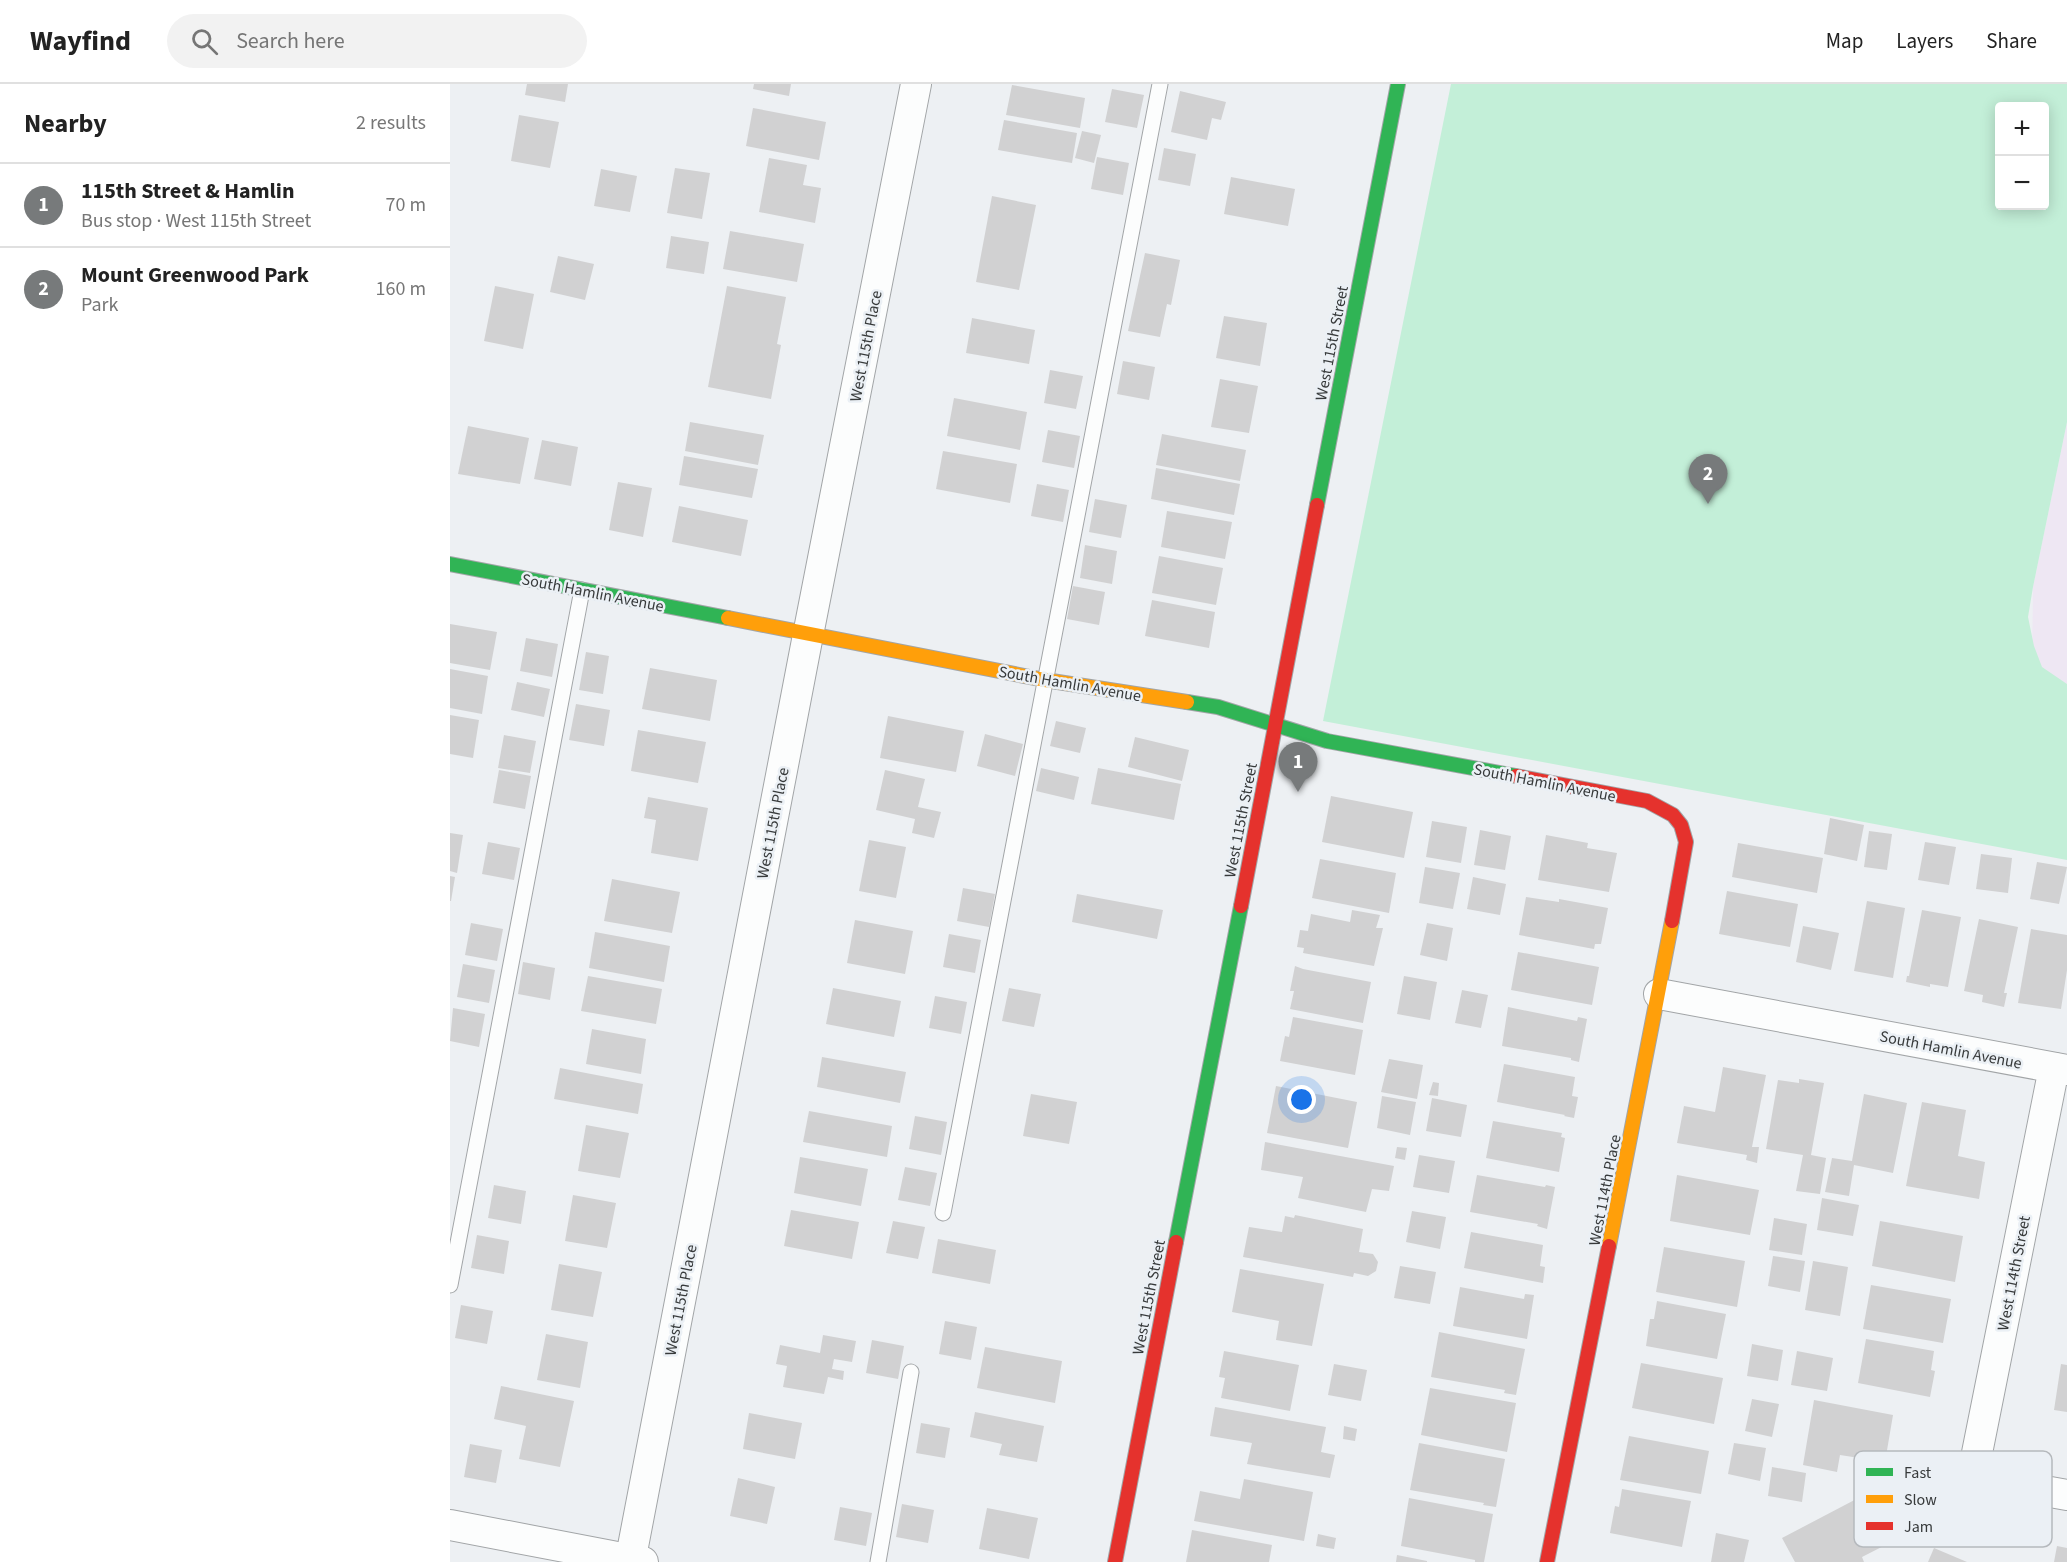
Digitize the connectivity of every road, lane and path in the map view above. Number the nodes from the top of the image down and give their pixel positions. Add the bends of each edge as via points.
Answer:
1 (916, 84) edge
2 (1160, 84) edge
3 (1398, 84) edge
4 (450, 564) edge
5 (582, 590) junction
6 (808, 635) junction
7 (1045, 680) junction
8 (1275, 725) junction
9 (1682, 824) joint
10 (1659, 994) junction
11 (2060, 1069) edge
12 (943, 1213) dead end
13 (450, 1285) edge
14 (911, 1372) dead end
15 (1978, 1451) edge
16 (2052, 1492) edge
17 (2067, 1495) edge
18 (450, 1525) edge
19 (635, 1561) edge
20 (878, 1562) edge
21 (1115, 1562) edge
22 (1547, 1562) edge

1 - 6 street, West 115th Place
2 - 7 lane
3 - 8 street, West 115th Street
4 - 5 street, South Hamlin Avenue
5 - 6 street, South Hamlin Avenue
5 - 13 lane
6 - 7 street, South Hamlin Avenue
6 - 19 street, West 115th Place
7 - 8 street, South Hamlin Avenue via 1218,707
7 - 12 lane
8 - 9 street, South Hamlin Avenue via 1327,741 1647,801 1670,811
8 - 21 street, West 115th Street
9 - 10 street, West 114th Place via 1686,842
10 - 11 street, South Hamlin Avenue
10 - 22 street, West 114th Place
11 - 15 street, West 114th Street
14 - 20 lane
16 - 17 street, West 114th Street
18 - 19 street

